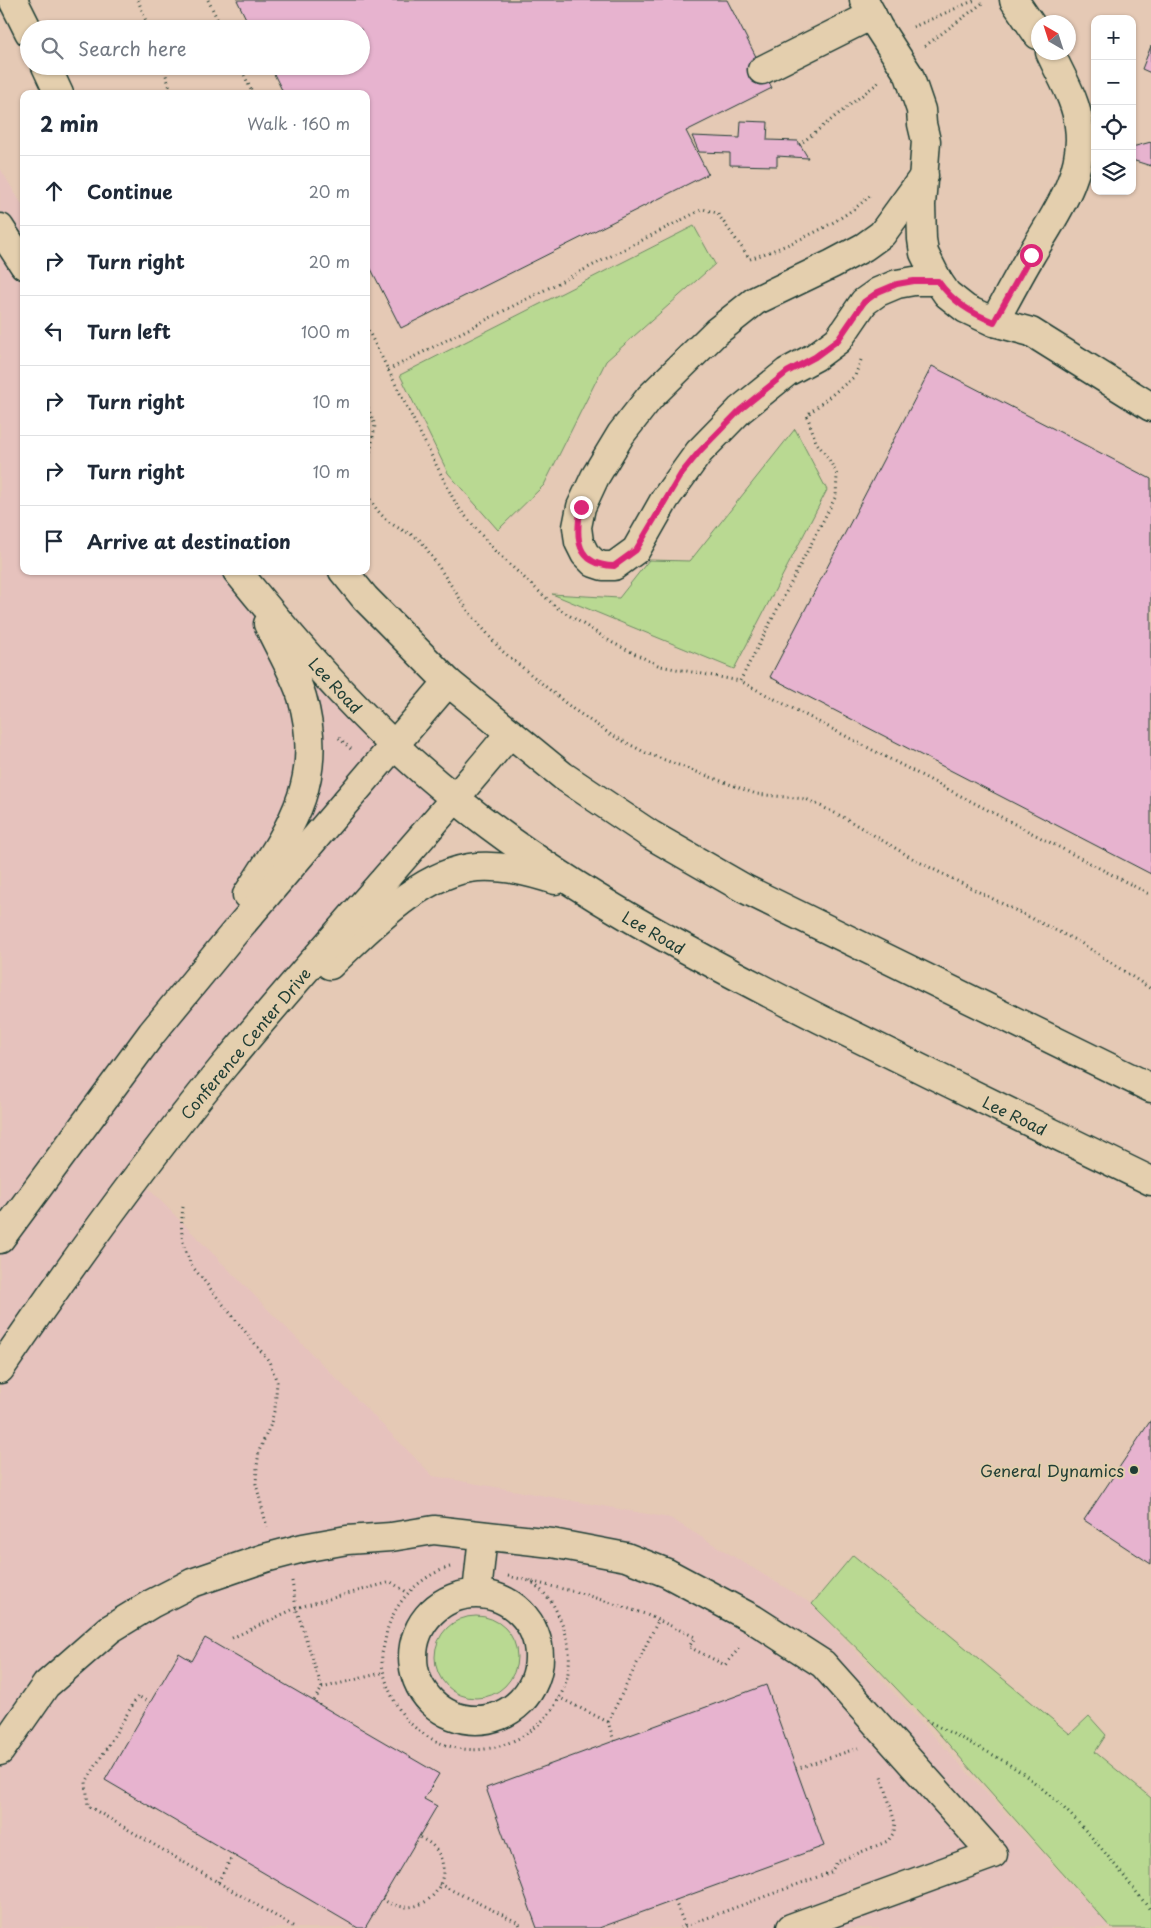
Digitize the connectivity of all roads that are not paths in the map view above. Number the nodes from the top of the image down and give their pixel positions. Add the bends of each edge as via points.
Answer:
1 (13, 0) edge
2 (1014, 0) edge
3 (868, 8) edge
4 (23, 20) edge
5 (1031, 25) edge
6 (1054, 60) edge
7 (762, 70) dead end
8 (50, 75) edge
9 (58, 90) edge
10 (924, 176) junction
11 (0, 228) edge
12 (20, 259) edge
13 (938, 281) junction
14 (994, 322) junction
15 (1151, 406) edge
16 (346, 575) edge
17 (245, 580) edge
18 (448, 682) junction
19 (510, 733) junction
20 (394, 745) junction
21 (456, 799) junction
22 (579, 887) junction
23 (179, 1001) junction
24 (224, 1066) junction
25 (1151, 1088) edge
26 (1151, 1181) edge
27 (0, 1238) edge
28 (0, 1368) edge
29 (483, 1536) junction
30 (477, 1593) junction
31 (0, 1751) edge
32 (791, 1928) edge

1 - 4 street
2 - 5 street
3 - 7 street
3 - 10 street via 909,75 921,110 926,142
6 - 14 street via 1075,105 1080,127 1080,157 1052,222
8 - 9 street
10 - 13 street via 920,224 924,252
10 - 13 street via 882,234 832,264 755,301 716,332 650,397 621,434 595,476 581,507 578,542 585,554 594,563 614,566 636,550 665,499 699,452 740,410 787,372 838,340 864,302 897,284
11 - 12 street
13 - 14 street via 947,294 966,309
14 - 15 street via 1031,332
16 - 18 street
17 - 20 street, Lee Road via 345,697
17 - 23 street via 301,697 308,729 307,784 284,838
18 - 19 street
18 - 20 street
19 - 21 street, Conference Center Drive
19 - 25 street via 562,776 651,835 745,889
20 - 21 street, Lee Road
20 - 23 street
21 - 22 street, Lee Road via 534,858
21 - 24 street, Conference Center Drive
22 - 24 street via 531,872 503,868 476,867 450,872 408,896 388,912
22 - 26 street, Lee Road via 709,963
23 - 27 street
24 - 28 street, Conference Center Drive via 100,1225
29 - 30 street
29 - 31 street via 434,1530 347,1540 265,1558 192,1583 110,1629 46,1685
29 - 32 street via 552,1543 626,1557 667,1574 753,1619 822,1664 993,1854
30 - 30 street via 458,1595 426,1616 417,1632 412,1657 416,1679 424,1695 451,1716 464,1720 500,1716 513,1708 527,1694 537,1673 540,1656 538,1640 526,1618 513,1605 496,1596

